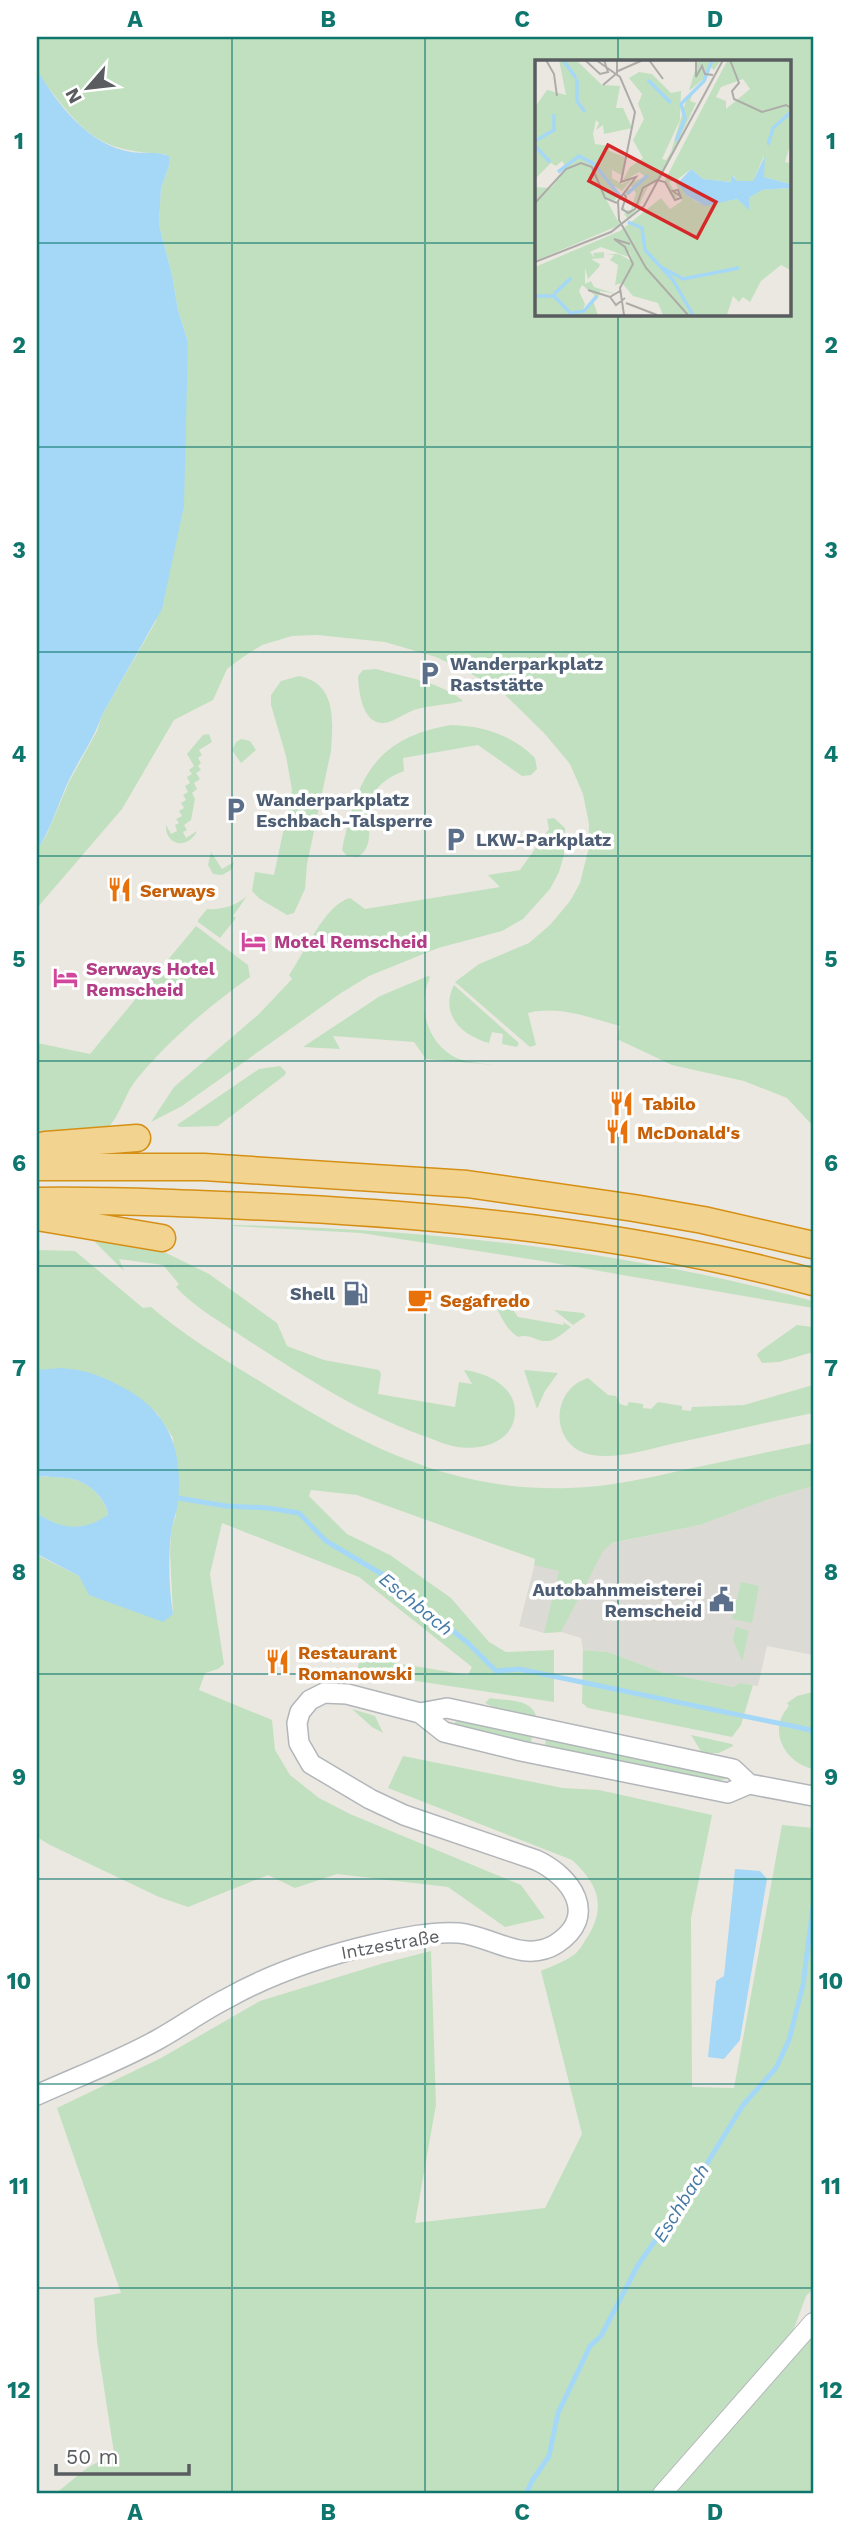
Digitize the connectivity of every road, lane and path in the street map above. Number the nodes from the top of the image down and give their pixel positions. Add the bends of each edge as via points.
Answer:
1 (138, 1138) dead end
2 (37, 1147) edge
3 (37, 1167) edge
4 (37, 1200) edge
5 (37, 1217) edge
6 (162, 1238) dead end
7 (813, 1245) edge
8 (813, 1282) edge
9 (420, 1713) junction
10 (749, 1784) junction
11 (813, 1796) edge
12 (37, 2095) edge
13 (813, 2322) edge
14 (662, 2494) edge

1 - 2 highway
3 - 7 highway via 204,1167 467,1184 662,1213
4 - 8 highway via 204,1203 461,1220 701,1256
5 - 6 highway
9 - 10 main road via 447,1708 706,1763 733,1769
9 - 10 main road via 444,1732 521,1751 728,1793
9 - 12 main road, Intzestraße via 335,1692 314,1696 302,1707 297,1731 302,1752 322,1773 404,1815 553,1869 576,1896 578,1906 570,1931 539,1951 449,1933 318,1959 243,1990 136,2051
10 - 11 main road
13 - 14 street

